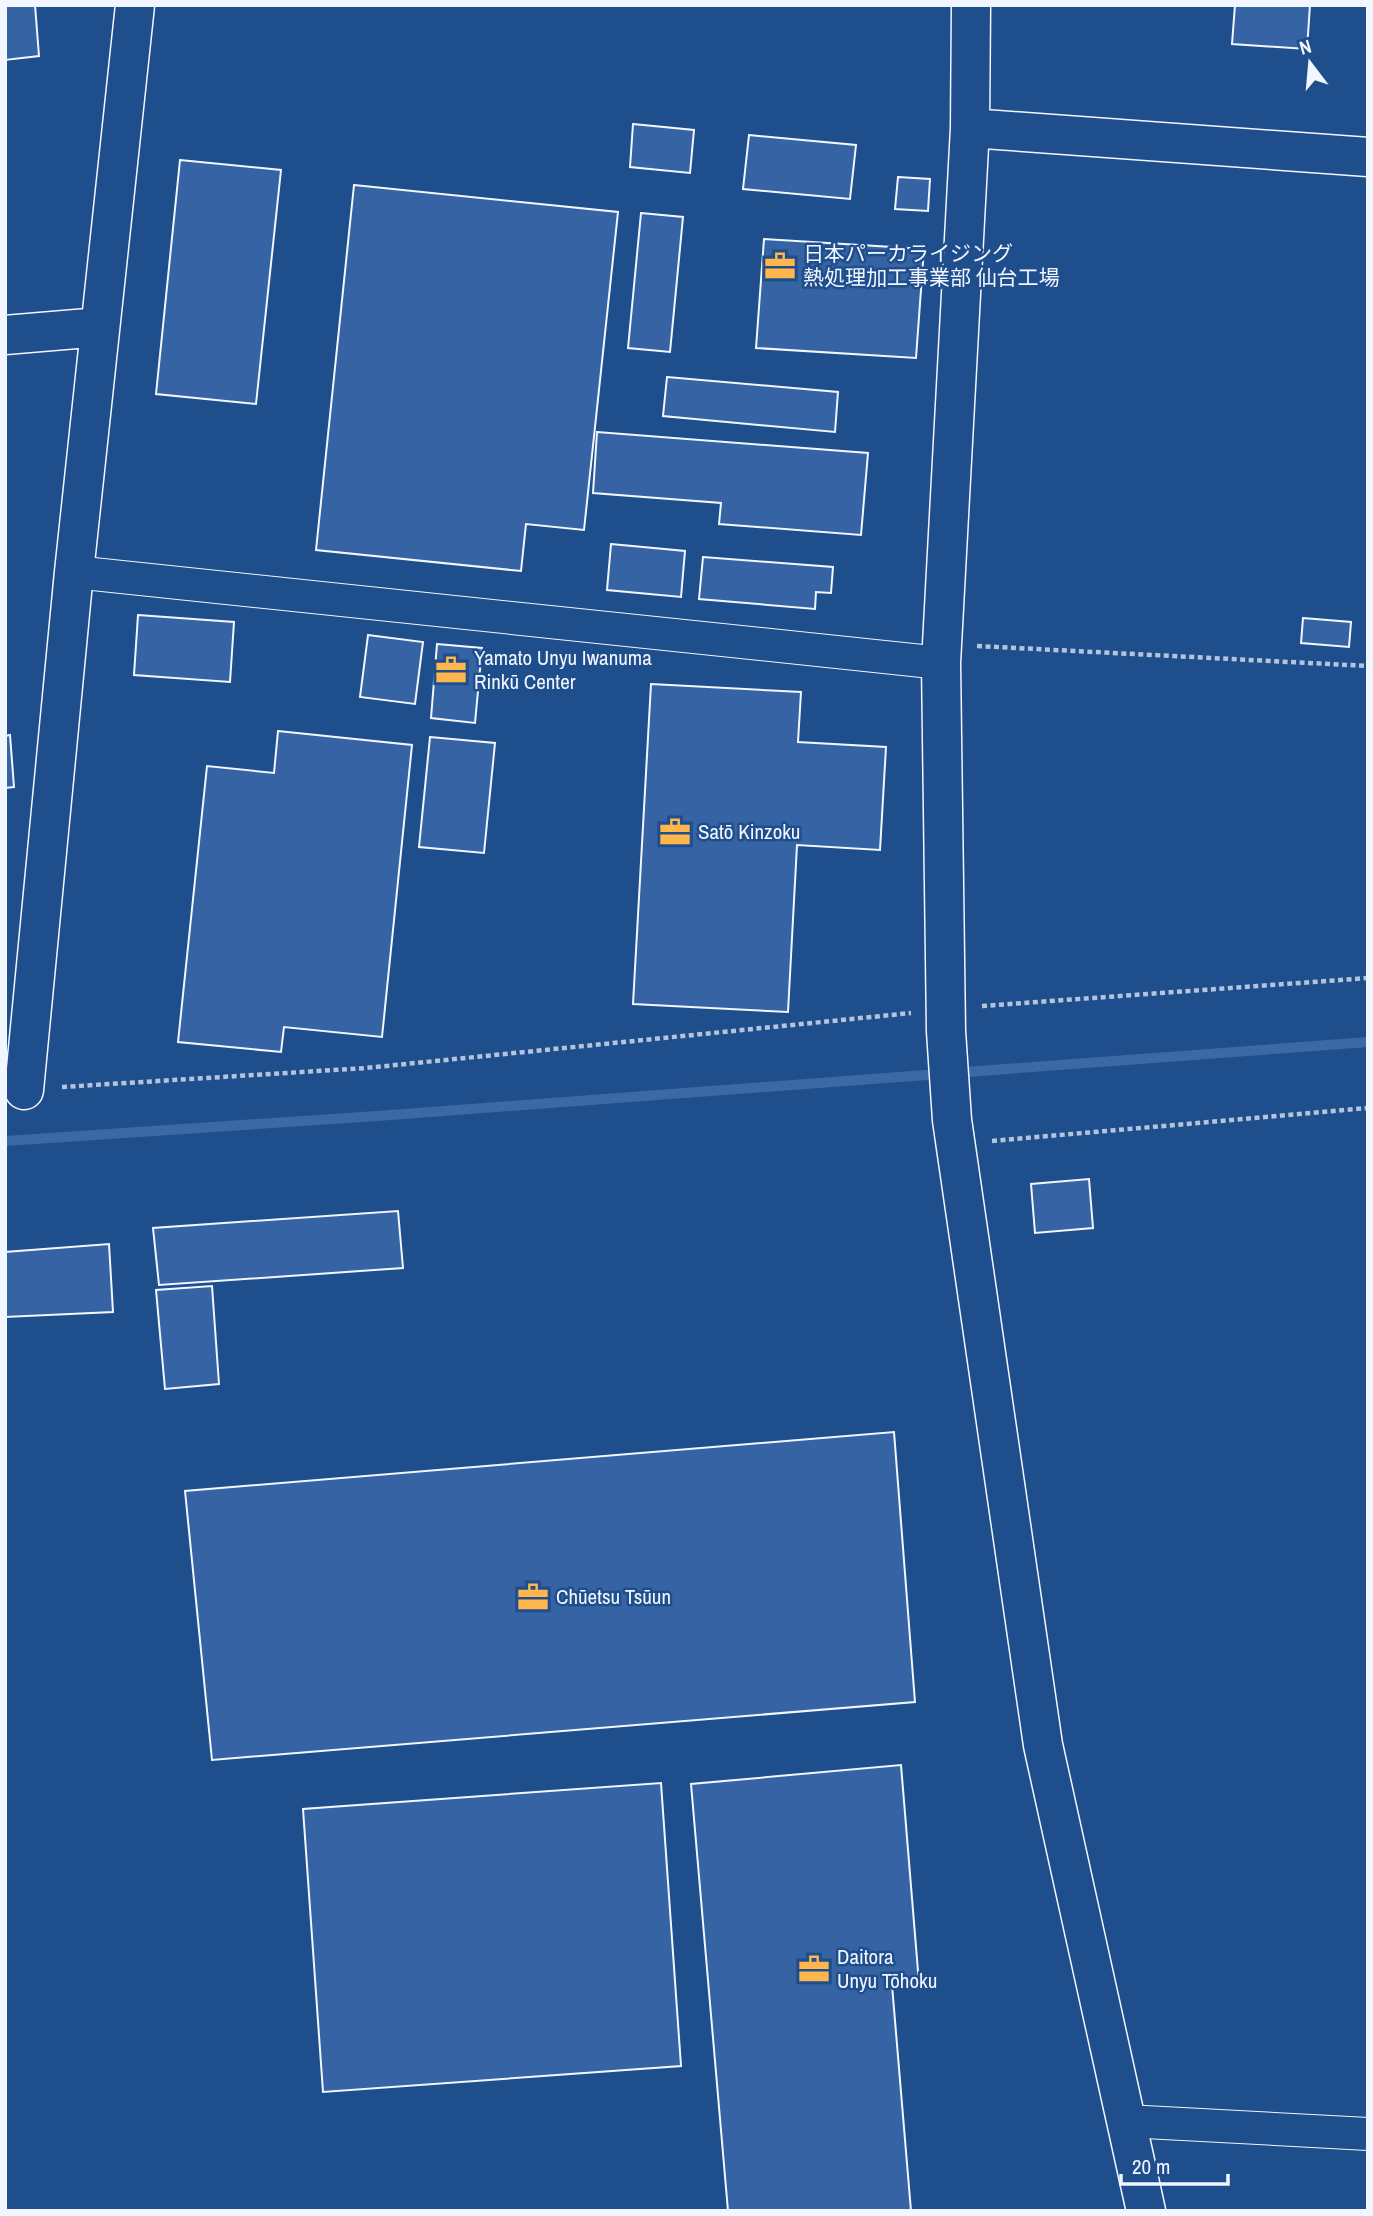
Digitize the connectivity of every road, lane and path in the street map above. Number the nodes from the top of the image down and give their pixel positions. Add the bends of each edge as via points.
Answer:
1 (135, 5) edge
2 (971, 5) edge
3 (970, 128) junction
4 (1368, 157) edge
5 (100, 327) junction
6 (5, 335) edge
7 (74, 572) junction
8 (941, 654) junction
9 (1368, 666) edge
10 (1368, 978) edge
11 (946, 1020) junction
12 (24, 1090) joint
13 (1368, 1108) edge
14 (954, 1132) junction
15 (1126, 2121) junction
16 (1368, 2134) edge
17 (1146, 2211) edge

1 - 5 street
2 - 3 street
3 - 4 street
3 - 8 street
5 - 6 street
5 - 7 street
7 - 8 street
7 - 12 street
8 - 9 path
8 - 11 street
10 - 11 path
11 - 12 path via 366,1068
11 - 14 street
13 - 14 path
14 - 15 street via 1043,1745
15 - 16 street
15 - 17 street

